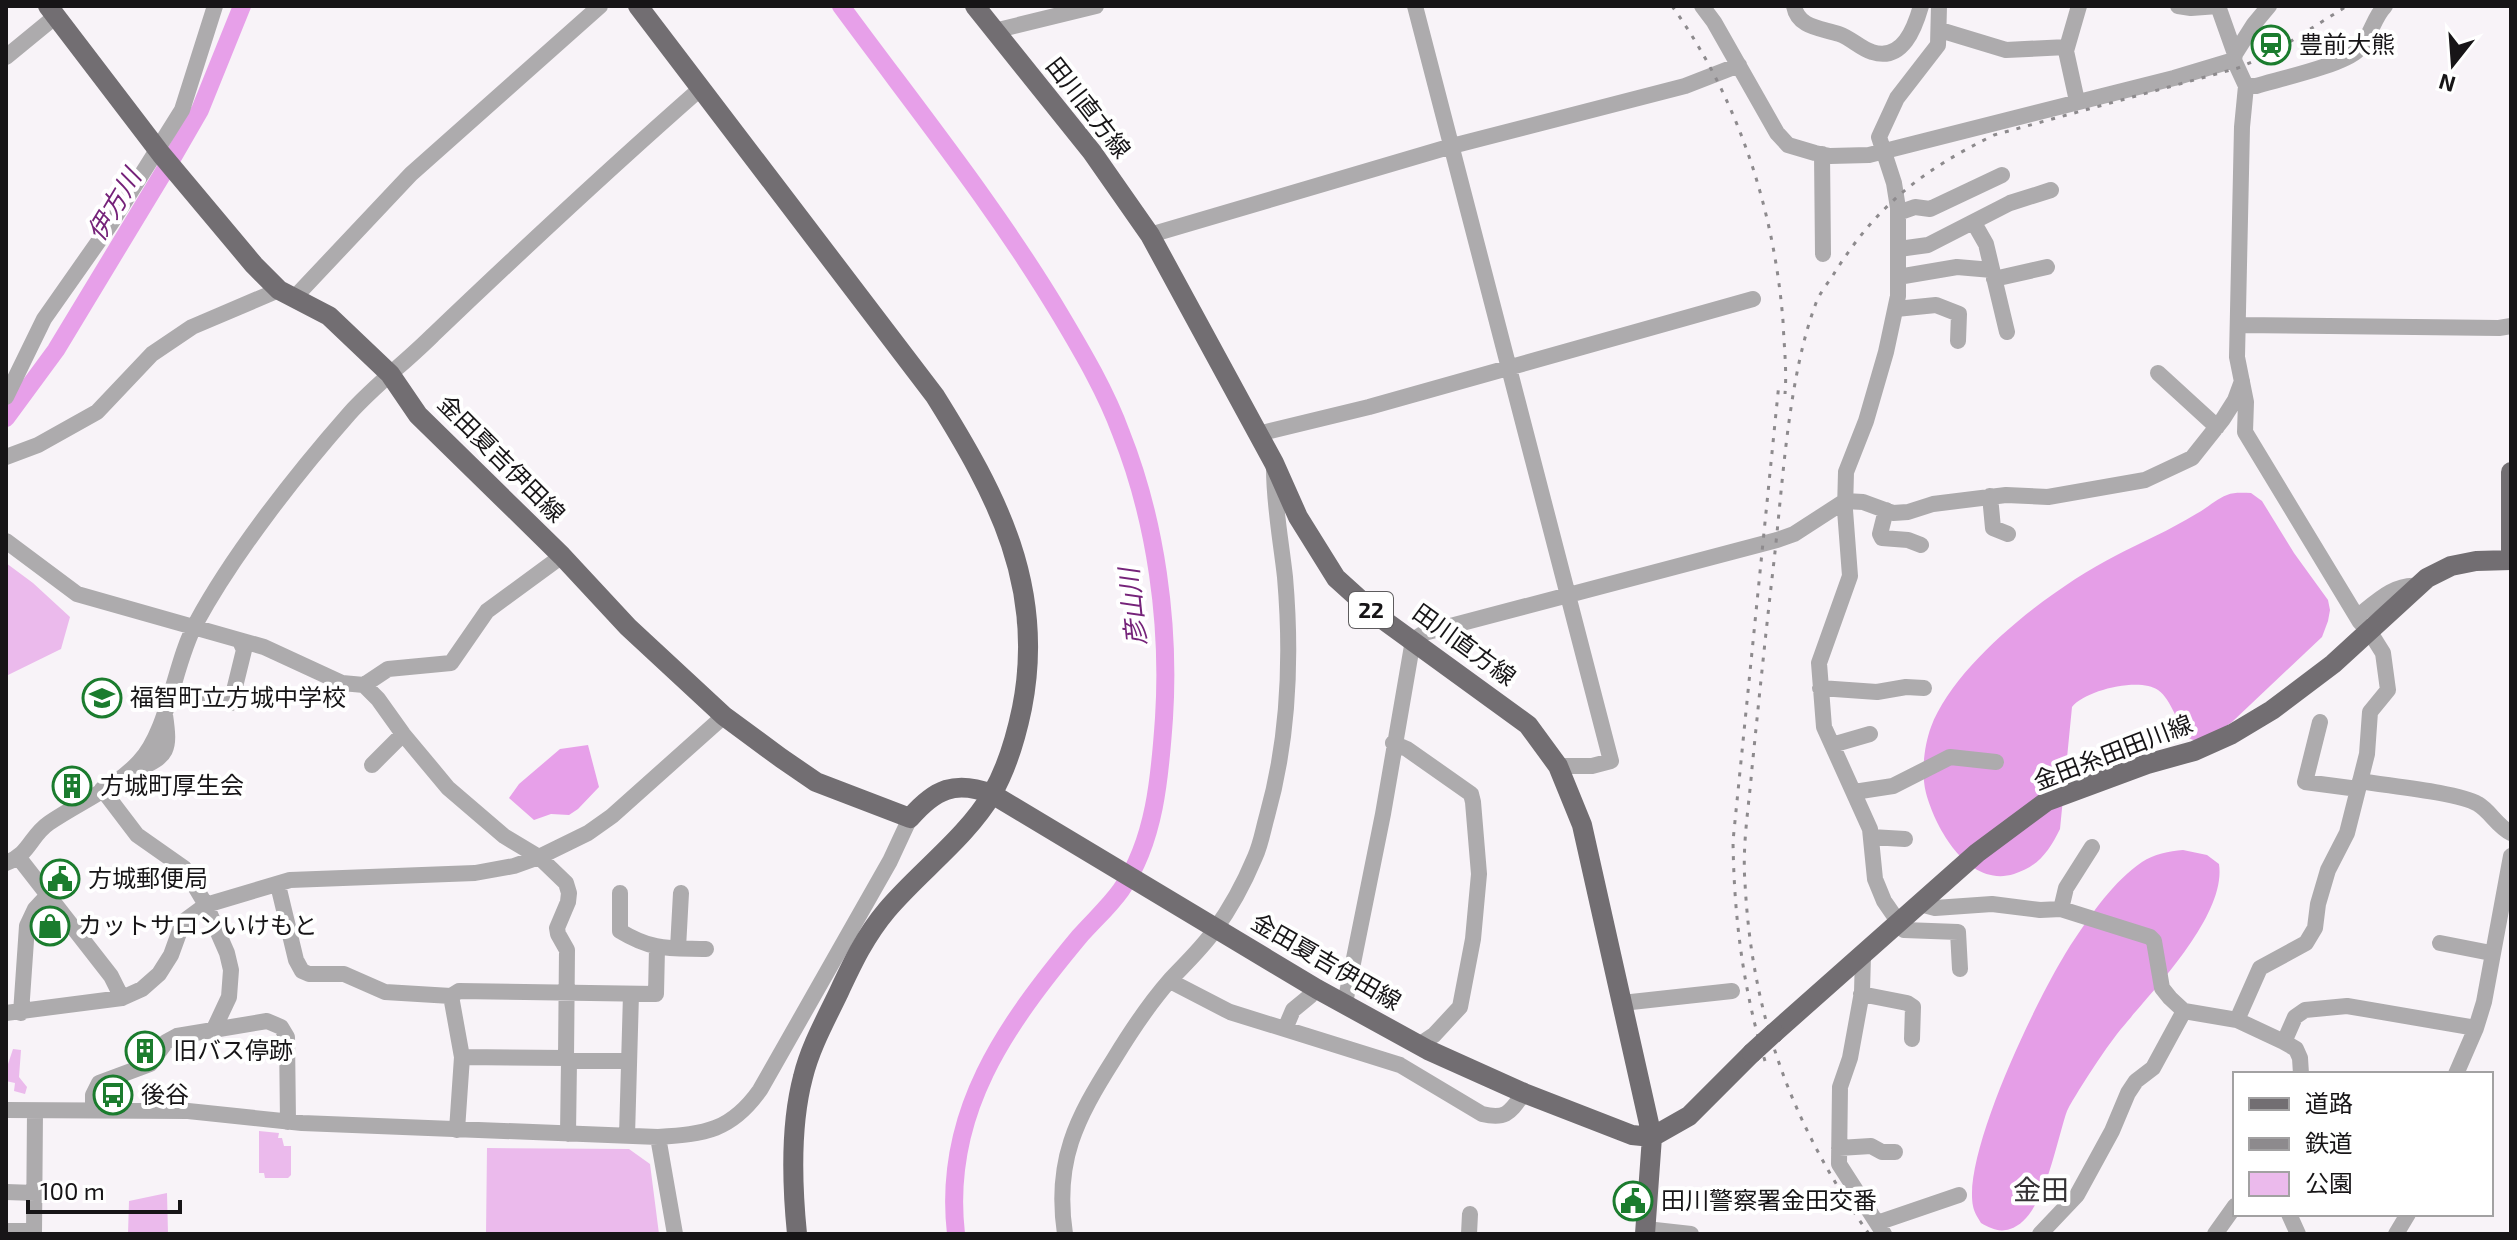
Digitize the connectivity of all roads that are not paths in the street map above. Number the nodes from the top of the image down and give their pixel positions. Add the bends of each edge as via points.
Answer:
1 (215, 6) edge
2 (600, 6) edge
3 (638, 6) edge
4 (975, 6) edge
5 (1096, 6) edge
6 (1415, 6) edge
7 (1702, 6) edge
8 (1794, 6) edge
9 (1921, 6) edge
10 (1939, 6) edge
11 (2079, 6) edge
12 (2178, 6) edge
13 (2385, 6) edge
14 (2259, 10) edge
15 (52, 11) edge
16 (1940, 30) junction
17 (994, 31) junction
18 (2067, 47) junction
19 (6, 57) edge
20 (2234, 57) junction
21 (1739, 65) junction
22 (2246, 86) junction
23 (700, 89) junction
24 (2077, 101) junction
25 (1452, 146) junction
26 (1885, 153) junction
27 (1822, 154) junction
28 (164, 158) junction
29 (2002, 175) dead end
30 (2051, 190) dead end
31 (1898, 213) junction
32 (1974, 223) junction
33 (1150, 235) junction
34 (1899, 249) junction
35 (1823, 254) dead end
36 (2047, 267) dead end
37 (1993, 274) junction
38 (1898, 277) junction
39 (287, 294) junction
40 (1753, 299) dead end
41 (1896, 309) junction
42 (2238, 325) junction
43 (2511, 326) edge
44 (2007, 332) dead end
45 (1958, 341) dead end
46 (1507, 367) junction
47 (2158, 373) dead end
48 (390, 374) junction
49 (2242, 381) junction
50 (6, 397) edge
51 (2217, 427) junction
52 (1258, 434) junction
53 (6, 457) edge
54 (1274, 463) junction
55 (2511, 472) edge
56 (1990, 496) junction
57 (1845, 501) junction
58 (1886, 510) junction
59 (2008, 534) dead end
60 (6, 541) edge
61 (1921, 545) dead end
62 (2511, 554) edge
63 (562, 556) junction
64 (2511, 560) edge
65 (2418, 586) junction
66 (1569, 594) junction
67 (194, 627) junction
68 (2373, 637) dead end
69 (1413, 640) junction
70 (240, 641) junction
71 (364, 685) junction
72 (1820, 688) junction
73 (1924, 688) dead end
74 (171, 691) junction
75 (724, 716) junction
76 (2320, 722) dead end
77 (403, 734) junction
78 (1870, 734) dead end
79 (1393, 743) junction
80 (1832, 745) junction
81 (1996, 762) dead end
82 (372, 765) dead end
83 (1558, 766) junction
84 (2359, 785) junction
85 (102, 789) junction
86 (1854, 792) junction
87 (998, 797) junction
88 (910, 818) junction
89 (2511, 833) edge
90 (1871, 837) junction
91 (1905, 839) dead end
92 (2092, 847) dead end
93 (2511, 856) edge
94 (539, 857) junction
95 (12, 861) edge
96 (2510, 873) edge
97 (278, 885) junction
98 (620, 893) dead end
99 (681, 893) dead end
100 (48, 895) junction
101 (1920, 904) junction
102 (206, 905) junction
103 (2061, 909) junction
104 (1898, 923) junction
105 (1212, 925) junction
106 (2440, 943) dead end
107 (657, 948) junction
108 (678, 948) junction
109 (706, 949) dead end
110 (2491, 953) junction
111 (1863, 955) junction
112 (1960, 969) dead end
113 (1170, 981) junction
114 (1315, 987) junction
115 (1732, 991) dead end
116 (566, 993) junction
117 (631, 994) junction
118 (1861, 994) junction
119 (451, 996) junction
120 (122, 998) junction
121 (1345, 1003) junction
122 (1622, 1003) junction
123 (2184, 1011) junction
124 (14, 1013) edge
125 (2237, 1020) junction
126 (2476, 1028) junction
127 (214, 1029) junction
128 (1285, 1029) junction
129 (1912, 1039) dead end
130 (2284, 1042) junction
131 (1419, 1045) junction
132 (462, 1057) junction
133 (568, 1059) junction
134 (629, 1061) junction
135 (2301, 1072) edge
136 (2457, 1072) edge
137 (1524, 1093) junction
138 (6, 1110) edge
139 (93, 1110) junction
140 (35, 1111) junction
141 (288, 1122) junction
142 (457, 1130) junction
143 (568, 1134) junction
144 (627, 1136) junction
145 (658, 1137) junction
146 (1652, 1137) junction
147 (1839, 1148) junction
148 (1895, 1152) dead end
149 (6, 1192) edge
150 (35, 1193) junction
151 (1959, 1195) dead end
152 (2233, 1209) edge
153 (1470, 1214) dead end
154 (2407, 1216) edge
155 (1880, 1228) edge
156 (6, 1231) edge
157 (1645, 1232) edge
158 (34, 1233) edge
159 (675, 1234) edge
160 (797, 1234) edge
161 (1065, 1234) edge
162 (1469, 1234) edge
163 (1691, 1234) edge
164 (2040, 1234) edge
165 (2215, 1234) edge
166 (2396, 1234) edge

1 - 28 street
2 - 39 street via 411,174
3 - 23 main road
4 - 17 main road, 田川直方線 / 22
5 - 17 street
6 - 25 street
7 - 21 street
8 - 9 street via 1802,21 1815,28 1842,35 1873,53 1886,53 1913,35
10 - 16 street
11 - 18 street
12 - 20 street via 2218,6
13 - 22 street via 2358,50 2343,59
14 - 20 street
15 - 19 street
15 - 28 main road, 金田夏吉伊田線
16 - 18 street via 2006,50
16 - 26 street via 1934,53 1897,98 1879,137
17 - 33 main road, 田川直方線 / 22 via 1092,152
18 - 24 street
20 - 22 street
20 - 24 street via 2174,78
21 - 25 street via 1685,86
21 - 27 street via 1788,145
22 - 42 street
23 - 48 street
23 - 87 main road via 935,396 976,462 1006,527 1024,591 1029,652 1017,732
24 - 26 street
25 - 33 street
25 - 46 street
26 - 27 street
26 - 31 street
27 - 35 street
28 - 39 main road, 金田夏吉伊田線 via 254,265
28 - 50 street via 44,319
29 - 31 street via 1930,209
30 - 32 street via 2010,203
31 - 34 street
32 - 34 street via 1928,245
32 - 37 street
33 - 52 main road, 田川直方線 / 22
34 - 38 street
36 - 37 street
37 - 38 street via 1957,267
37 - 44 street
38 - 41 street
39 - 48 main road, 金田夏吉伊田線 via 329,316
39 - 53 street via 192,327 152,354 97,412
40 - 46 street
41 - 45 street via 1936,305 1959,314
41 - 57 street via 1866,421 1846,472
42 - 43 street
42 - 49 street
46 - 52 street
46 - 66 street
47 - 51 street
48 - 63 main road, 金田夏吉伊田線 via 418,415
48 - 67 street via 302,471
49 - 51 street
49 - 65 street via 2245,432 2359,620 2405,584
51 - 56 street via 2192,458 2145,480 2048,497
52 - 54 main road, 田川直方線 / 22
54 - 69 main road, 田川直方線 / 22 via 1298,517 1336,578
54 - 105 street via 1289,695 1279,766 1256,856
55 - 62 main road
56 - 58 street via 1908,512
56 - 59 street via 1993,528
57 - 58 street
57 - 66 street via 1777,540
57 - 72 street via 1850,576 1819,663
58 - 61 street via 1882,538
60 - 67 street via 77,594
63 - 71 street via 487,611 451,663 388,669
63 - 75 main road, 金田夏吉伊田線 via 628,627
64 - 65 main road, 金田糸田田川線 via 2451,566
65 - 101 main road, 金田糸田田川線 via 2333,664 2272,710 2194,751 2047,801
66 - 69 street
66 - 83 street via 1611,761
67 - 70 street
67 - 74 street
68 - 84 street via 2383,653 2388,690 2370,712
69 - 79 street
69 - 83 main road, 田川直方線 / 22 via 1528,725
70 - 71 street via 342,683
70 - 74 street via 244,650 231,703
71 - 77 street
72 - 73 street
72 - 80 street via 1821,717
74 - 85 street via 149,749
75 - 88 main road, 金田夏吉伊田線 via 816,782
75 - 94 street via 612,816
76 - 84 street via 2305,782
77 - 82 street
77 - 94 street via 448,788 504,836
78 - 80 street
79 - 121 street
79 - 131 street via 1471,794 1473,802 1479,874 1460,1007
80 - 86 street
81 - 86 street via 1950,757 1893,786
83 - 122 main road, 田川直方線 / 22 via 1582,825
84 - 89 street via 2478,804
84 - 125 street via 2347,833 2328,870 2315,928 2306,943 2260,968
85 - 95 street via 41,829
85 - 102 street via 137,835 184,868
86 - 90 street
87 - 88 main road, 金田夏吉伊田線 via 975,787 957,787 939,792
87 - 105 main road, 金田夏吉伊田線
87 - 160 main road via 874,926 811,1051 802,1079 795,1145
88 - 145 street via 867,903 748,1106 718,1128
90 - 91 street
90 - 104 street via 1875,879
92 - 103 street via 2066,888
93 - 96 street
94 - 97 street via 475,873 290,880
94 - 116 street via 566,883 569,893 557,928 567,950
95 - 100 street
96 - 110 street
97 - 102 street
97 - 119 street via 302,971 344,974 385,992
98 - 107 street via 620,931
99 - 108 street
100 - 120 street
100 - 124 street via 27,926
101 - 103 street
101 - 104 main road, 金田糸田田川線
102 - 120 street via 183,922 159,974
102 - 127 street via 231,970 229,997
103 - 123 street via 2150,937 2162,988
104 - 111 main road, 金田糸田田川線
104 - 112 street via 1904,930 1958,932
105 - 113 street
105 - 114 main road, 金田夏吉伊田線
106 - 110 street
107 - 108 street
107 - 117 street via 656,994
108 - 109 street
110 - 126 street
111 - 118 street
111 - 146 main road, 金田糸田田川線, bridge via 1689,1116
113 - 128 street via 1230,1012
113 - 161 street via 1136,1023 1073,1129 1062,1194
114 - 121 main road, 金田夏吉伊田線
114 - 128 street via 1293,1010
115 - 122 street
116 - 117 street
116 - 119 street via 459,991
116 - 133 street
117 - 134 street
118 - 129 street via 1913,1007
118 - 147 street via 1840,1087
119 - 132 street
120 - 124 street
121 - 131 main road, 金田夏吉伊田線
122 - 146 main road, 田川直方線 / 22
123 - 125 street
123 - 164 street via 2153,1068 2128,1093 2077,1195
125 - 130 street
126 - 130 street via 2347,1006 2305,1010 2295,1017
126 - 136 street
127 - 139 street via 171,1039 150,1064 99,1083
127 - 141 street via 267,1021 285,1032
128 - 137 street via 1400,1065 1482,1114 1506,1115
130 - 135 street via 2296,1049
131 - 137 main road, 金田夏吉伊田線
132 - 133 street
132 - 142 street
133 - 134 street
133 - 143 street
134 - 144 street
137 - 146 main road, 金田夏吉伊田線 via 1632,1135
138 - 140 street
139 - 140 street
139 - 141 street via 188,1111
140 - 150 street
141 - 142 street
142 - 143 street
143 - 144 street
144 - 145 street
145 - 159 street
146 - 157 main road, 田川直方線 / 22
147 - 148 street via 1871,1146
147 - 155 street via 1839,1164
149 - 150 street
150 - 158 street
151 - 155 street
152 - 165 street
153 - 162 street
154 - 166 street
156 - 158 street
157 - 163 street

